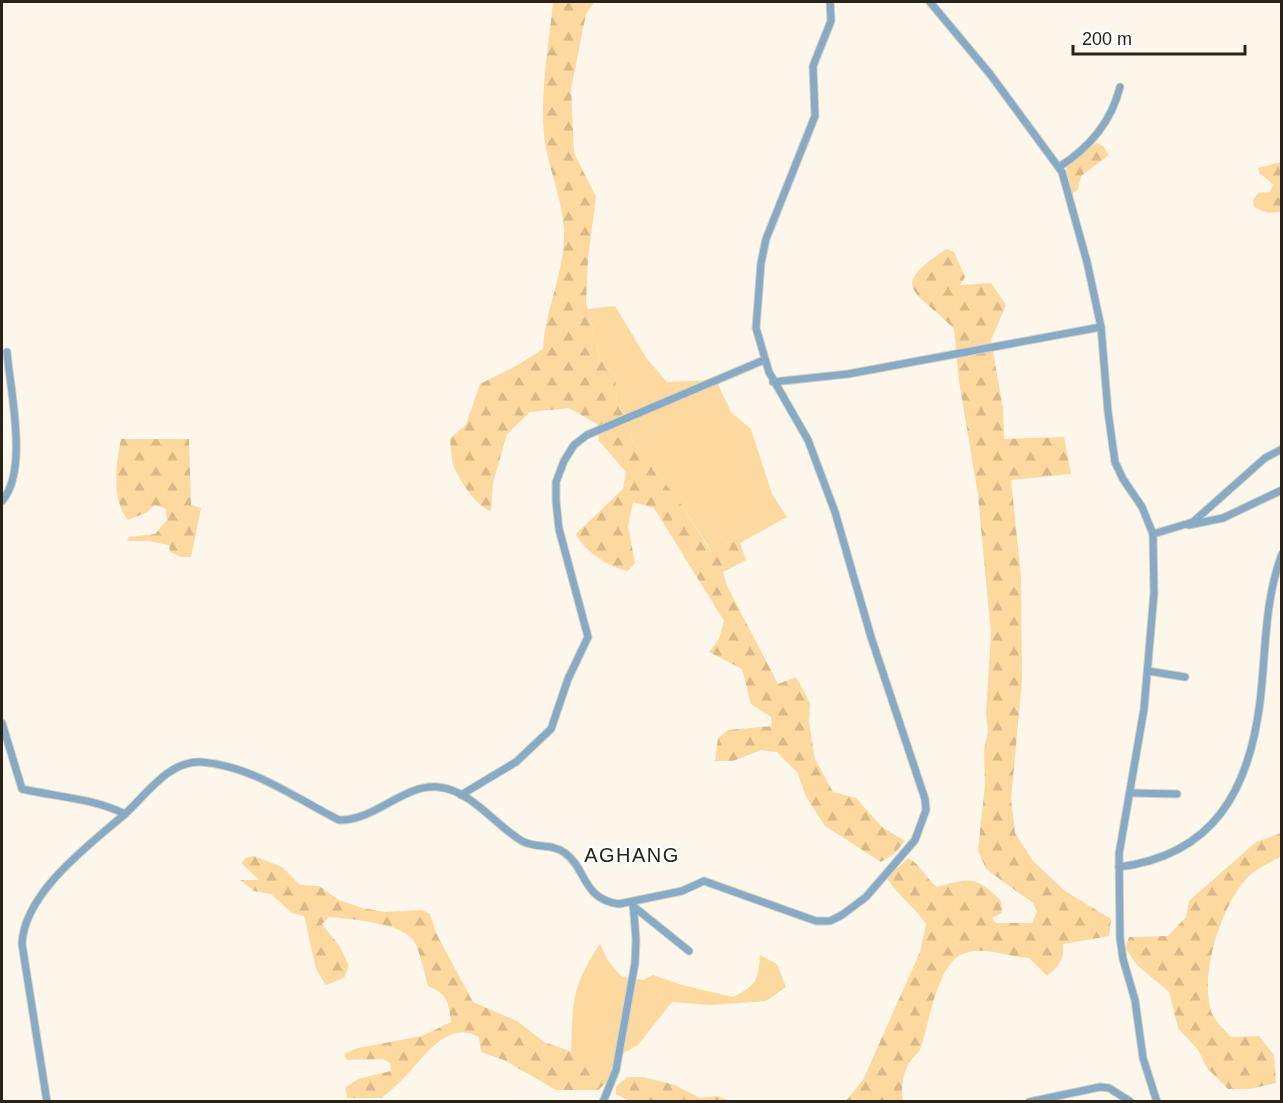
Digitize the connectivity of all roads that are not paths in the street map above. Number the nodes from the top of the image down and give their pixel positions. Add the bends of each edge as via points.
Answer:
1 (830, 2) edge
2 (930, 2) edge
3 (1119, 87) dead end
4 (1059, 167) junction
5 (1101, 327) junction
6 (7, 352) dead end
7 (764, 360) junction
8 (773, 382) junction
9 (1281, 449) edge
10 (1281, 490) edge
11 (2, 501) edge
12 (1187, 525) junction
13 (1153, 534) junction
14 (1281, 554) edge
15 (1148, 671) junction
16 (1185, 677) dead end
17 (2, 723) edge
18 (1131, 793) junction
19 (1177, 794) dead end
20 (461, 795) junction
21 (125, 814) junction
22 (1119, 867) junction
23 (633, 904) junction
24 (689, 951) dead end
25 (47, 1101) edge
26 (603, 1101) edge
27 (1029, 1101) edge
28 (1131, 1101) edge
29 (1156, 1101) edge

1 - 7 street via 831,21 813,66 815,116 771,225 761,262 756,328
2 - 4 street
3 - 4 street via 1111,112 1092,141
4 - 5 street
5 - 8 street via 848,374
5 - 13 street via 1115,462
6 - 11 street via 16,440 11,482
7 - 8 street
7 - 20 street via 587,435 574,445 556,482 556,516 588,637 551,729 516,762
8 - 23 street via 808,440 835,512 871,637 925,799 925,818 915,840 866,897 830,921 816,921 704,881
9 - 12 street via 1265,458 1227,495
10 - 12 street via 1224,518
12 - 13 street
13 - 15 street via 1154,593
14 - 22 street via 1271,585 1260,704 1251,748 1224,811 1191,842 1148,861
15 - 16 street
15 - 18 street
17 - 21 street via 22,789 74,797
18 - 19 street
18 - 22 street
20 - 21 street via 449,789 425,787 367,814 339,820 238,769 189,762 177,766
20 - 23 street via 523,842 557,847 567,854 585,885 609,903
21 - 25 street via 75,857 45,893 23,929 22,944
22 - 29 street via 1123,959
23 - 24 street
23 - 26 street via 635,963 616,1070
27 - 28 street via 1100,1087

